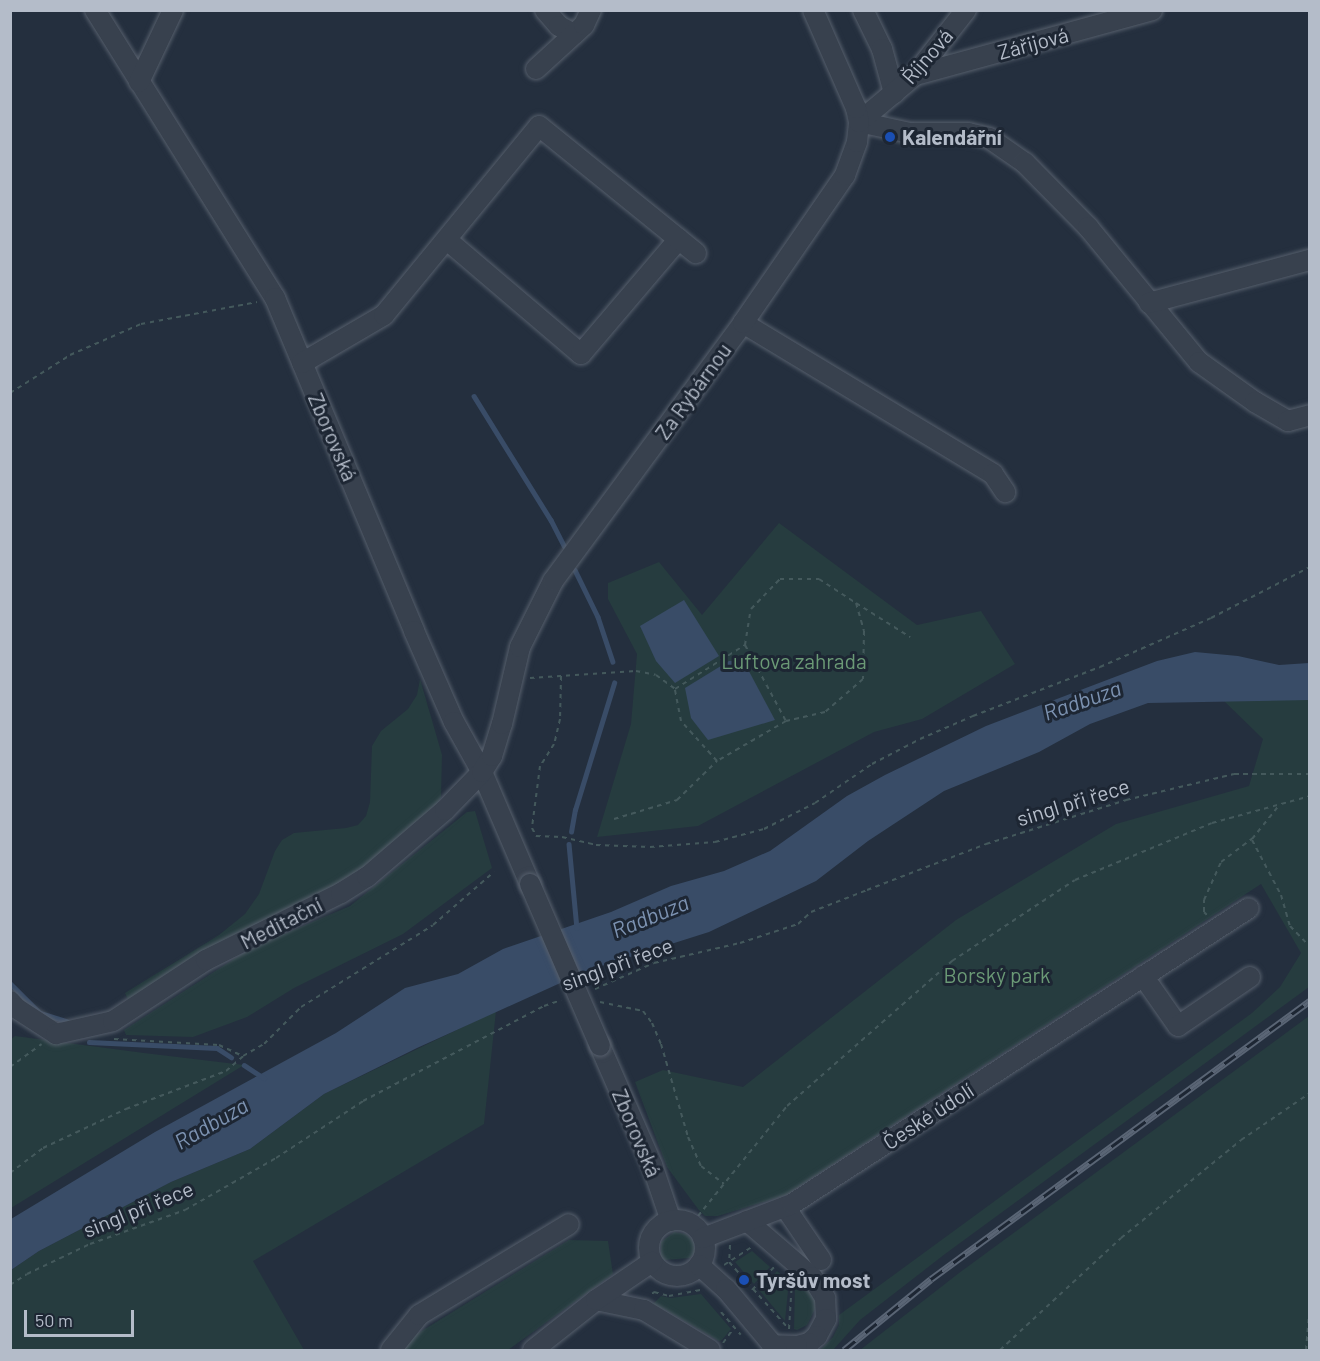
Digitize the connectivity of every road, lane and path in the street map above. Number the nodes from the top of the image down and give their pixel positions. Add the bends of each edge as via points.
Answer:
1 (95, 10) edge
2 (173, 10) edge
3 (545, 10) edge
4 (591, 10) edge
5 (813, 10) edge
6 (863, 10) edge
7 (966, 10) edge
8 (1152, 10) edge
9 (574, 34) junction
10 (536, 69) dead end
11 (915, 75) junction
12 (139, 82) junction
13 (894, 93) junction
14 (859, 122) junction
15 (680, 239) junction
16 (447, 240) junction
17 (696, 253) dead end
18 (1310, 260) edge
19 (275, 298) junction
20 (1149, 303) junction
21 (743, 323) junction
22 (302, 363) junction
23 (10, 393) edge
24 (1310, 415) edge
25 (1005, 492) dead end
26 (1310, 567) edge
27 (856, 603) junction
28 (910, 637) dead end
29 (745, 645) junction
30 (561, 676) junction
31 (513, 679) junction
32 (675, 689) junction
33 (786, 721) junction
34 (717, 761) junction
35 (482, 772) junction
36 (1310, 774) edge
37 (1310, 796) edge
38 (1280, 804) junction
39 (614, 819) dead end
40 (1252, 840) junction
41 (494, 872) dead end
42 (1249, 908) dead end
43 (1213, 931) junction
44 (1310, 947) edge
45 (1143, 976) junction
46 (1250, 977) dead end
47 (587, 992) dead end
48 (593, 997) dead end
49 (565, 999) dead end
50 (10, 1001) edge
51 (56, 1034) junction
52 (113, 1039) dead end
53 (243, 1056) junction
54 (10, 1067) edge
55 (1310, 1093) edge
56 (10, 1173) edge
57 (724, 1184) junction
58 (785, 1207) junction
59 (698, 1216) dead end
60 (671, 1221) junction
61 (747, 1221) junction
62 (569, 1224) dead end
63 (703, 1238) junction
64 (770, 1258) dead end
65 (821, 1260) dead end
66 (652, 1262) junction
67 (705, 1269) junction
68 (792, 1277) dead end
69 (10, 1285) edge
70 (745, 1296) junction
71 (596, 1300) junction
72 (1310, 1302) edge
73 (644, 1310) junction
74 (734, 1328) dead end
75 (793, 1337) junction
76 (716, 1348) edge
77 (775, 1348) edge
78 (391, 1350) edge
79 (533, 1350) edge
80 (1000, 1350) edge
81 (1306, 1350) edge

1 - 12 street, Zborovská
2 - 12 street
3 - 9 street via 559,26
4 - 9 street
5 - 14 street, Za Rybárnou
6 - 13 street via 882,49
7 - 11 street, Říjnová
8 - 11 street, Zářijová
9 - 10 street
11 - 13 street, Říjnová
12 - 19 street, Zborovská
13 - 14 street, Říjnová
14 - 20 street via 910,133 968,133 989,138 1025,163 1088,227
14 - 21 street, Za Rybárnou via 857,142 845,175
15 - 16 street via 539,126
15 - 16 street via 581,354
15 - 17 street
16 - 22 street via 384,315
18 - 20 street
19 - 22 street, Zborovská
19 - 23 path via 141,324 70,355
20 - 24 street via 1198,362 1245,395 1288,421
21 - 25 street via 993,474
21 - 31 street, Za Rybárnou via 552,581 520,646
22 - 35 street, Zborovská via 427,662
26 - 30 path via 1101,668 920,739 764,829 715,842 650,847 596,845 536,836 532,828 540,766 554,744 560,719
27 - 28 path
27 - 29 path via 819,579 780,579 751,609
27 - 33 path via 864,631 863,679 825,712
29 - 32 path
29 - 33 path
30 - 31 path
30 - 32 path via 636,671 656,675
31 - 35 street, Za Rybárnou via 497,741
32 - 34 path via 681,721
33 - 34 path
34 - 39 path via 677,800
35 - 51 street, Meditační via 445,810 367,877 341,893 206,960 113,1021
35 - 60 street, Zborovská, bridge via 652,1165
36 - 47 path, singl při řece via 1234,774 1126,800 986,844 811,912 798,924 740,943 654,963
37 - 38 path
38 - 40 path
38 - 57 path via 1212,823 1075,880 952,961 787,1106
40 - 43 path via 1221,862 1204,900 1204,912 1210,917
40 - 44 path via 1281,895 1290,926
41 - 53 path via 433,925 301,1008 264,1044
42 - 43 street, České údolí
43 - 45 street, České údolí
45 - 46 street via 1178,1026
45 - 58 street, České údolí
48 - 57 path via 643,1011 661,1044 688,1137 701,1166
49 - 69 path, singl při řece via 544,1006 363,1101 276,1158 185,1210 90,1244
50 - 51 street
51 - 54 path
52 - 53 path via 219,1044
53 - 56 path via 226,1071 126,1109 44,1148
55 - 80 path via 1241,1140 1121,1238
57 - 59 path
58 - 61 street, České údolí
58 - 65 street
60 - 63 street via 690,1224
60 - 66 street via 652,1235
61 - 63 street, České údolí
61 - 75 street via 812,1277 825,1298 827,1309 822,1328 809,1343
62 - 78 street via 419,1315
63 - 67 street
64 - 70 path via 777,1264
66 - 67 street via 662,1272 675,1276
66 - 71 street
67 - 70 street
67 - 70 path via 729,1262
67 - 73 path via 703,1290 669,1296 654,1292
68 - 75 path
70 - 75 path
70 - 77 street
71 - 73 street
71 - 79 street
72 - 81 path
73 - 76 street
74 - 76 path
75 - 77 street

